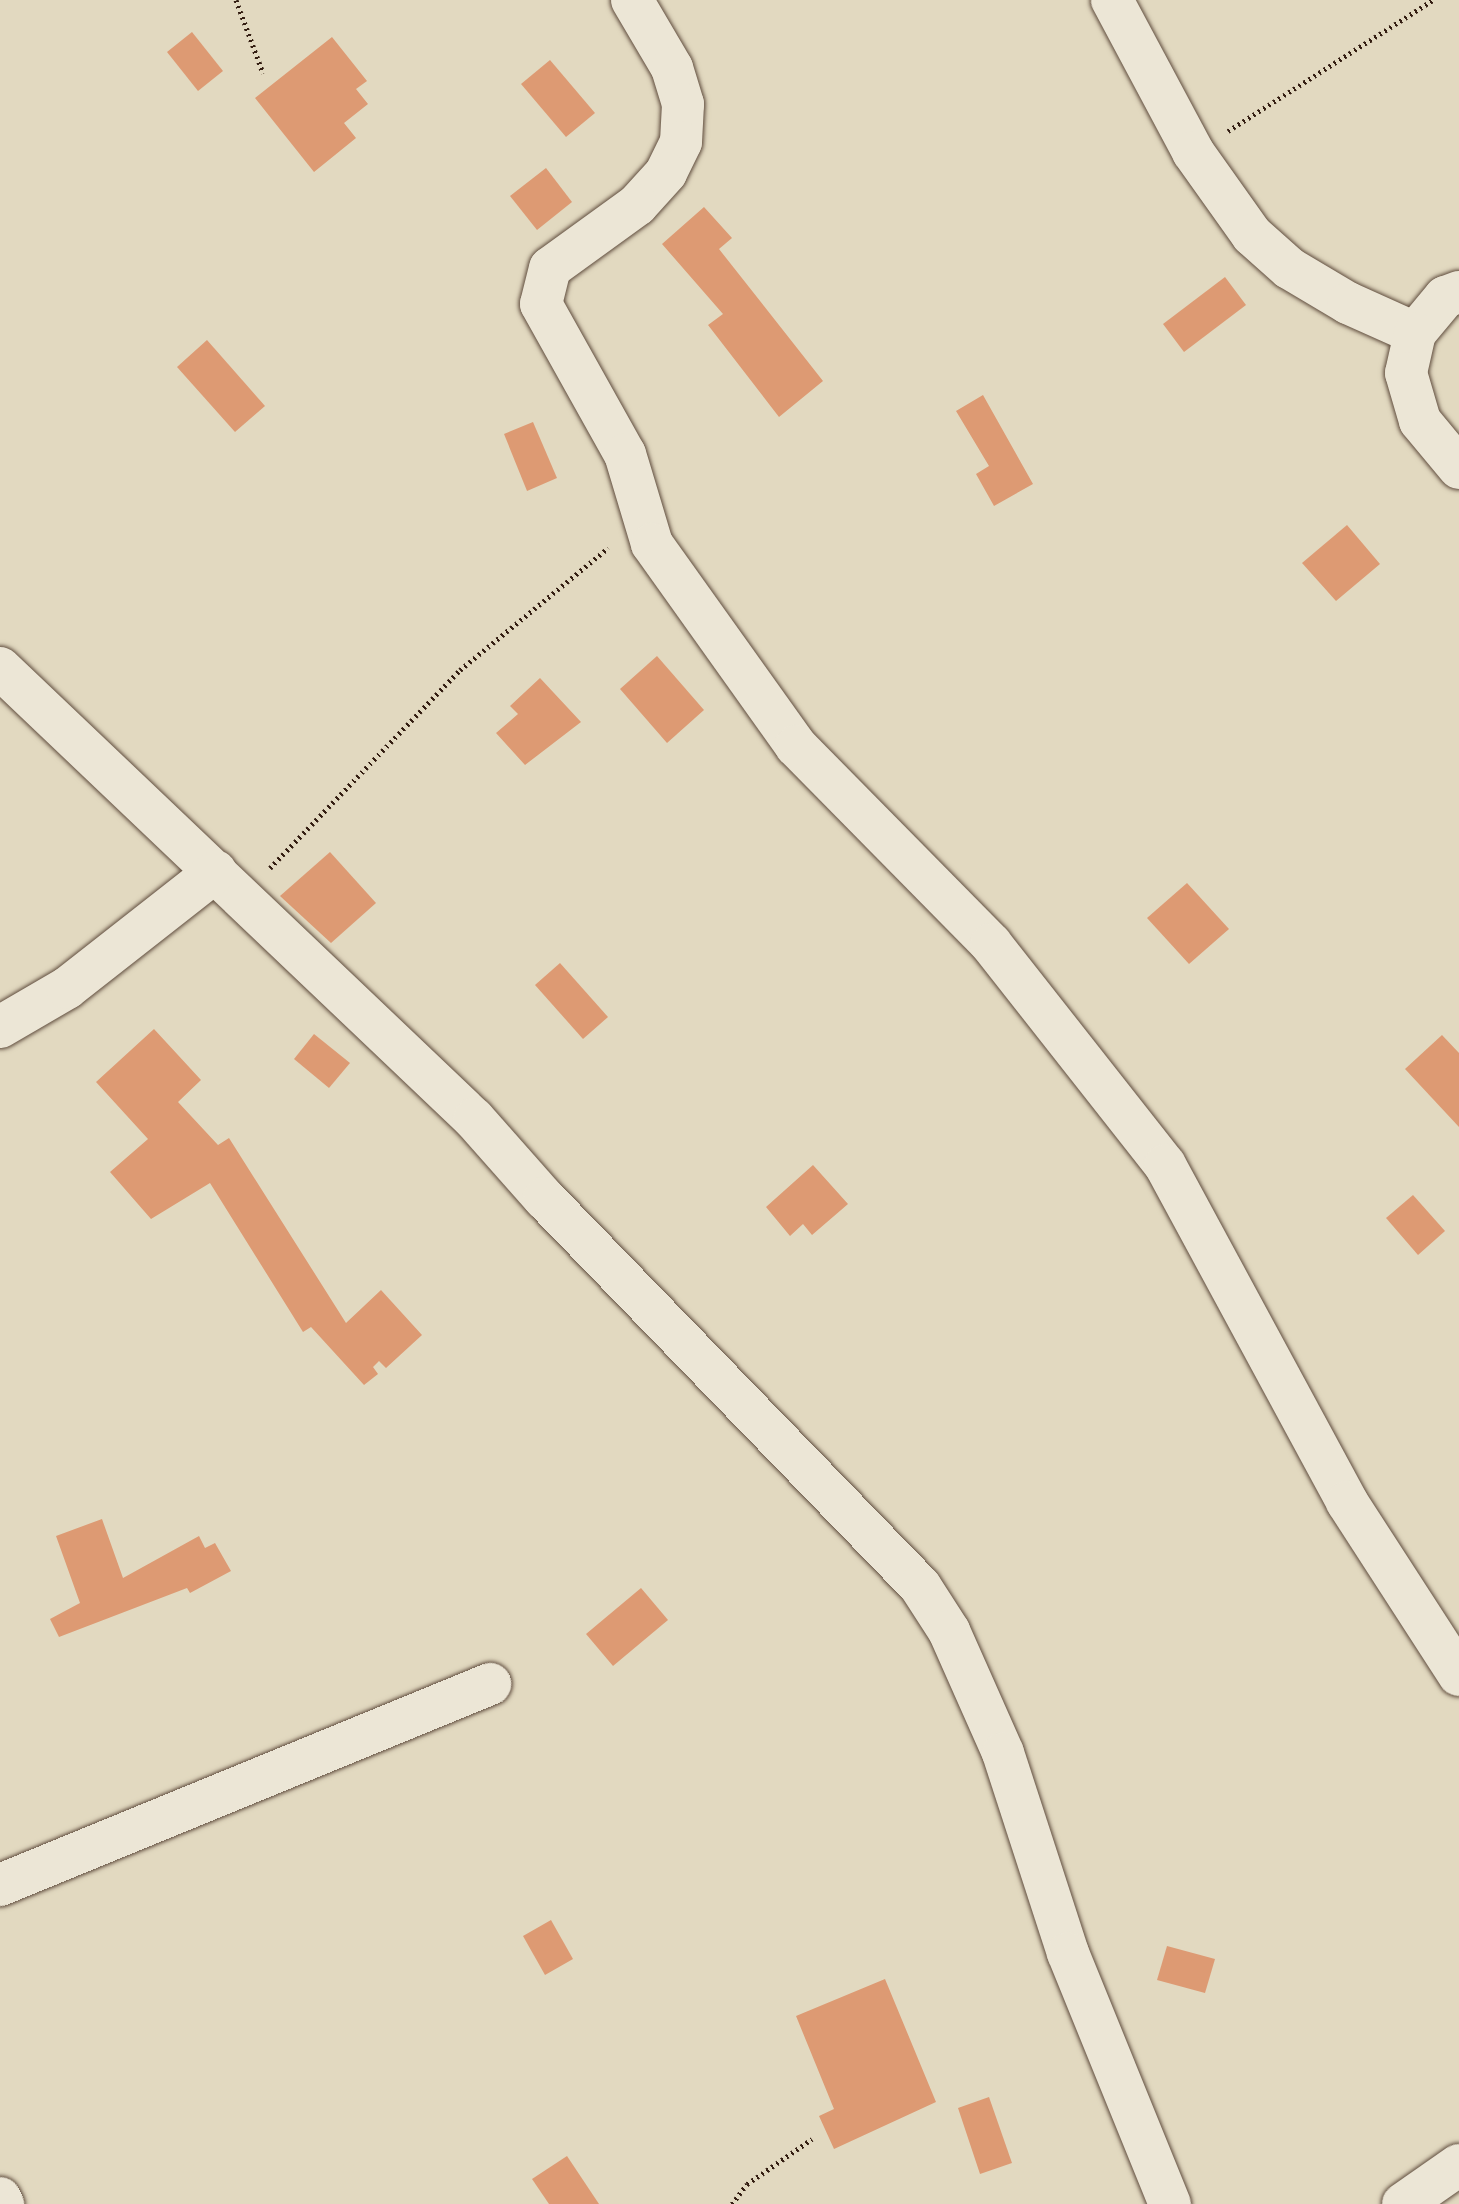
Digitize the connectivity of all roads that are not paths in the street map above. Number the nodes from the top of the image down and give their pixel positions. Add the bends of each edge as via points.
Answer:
1 (632, 0) edge
2 (1112, 0) edge
3 (1459, 292) edge
4 (1415, 333) junction
5 (1459, 468) edge
6 (0, 668) edge
7 (228, 883) junction
8 (0, 1027) edge
9 (1459, 1675) edge
10 (490, 1684) dead end
11 (0, 1885) edge
12 (1459, 2165) edge
13 (0, 2198) edge
14 (3, 2204) edge
15 (1170, 2204) edge
16 (1403, 2204) edge

1 - 9 street via 672,68 683,104 681,142 671,165 637,205 550,268 541,304 620,443 664,567 749,674 796,746 991,944 1165,1165 1347,1502
2 - 4 street via 1193,152 1252,235 1289,268 1348,303
3 - 4 street via 1445,297
4 - 5 street via 1406,373 1410,397 1420,421
6 - 7 street
7 - 8 street
7 - 15 street via 474,1119 920,1586 949,1631 1003,1753 1068,1953
10 - 11 street
12 - 16 street
13 - 14 street

